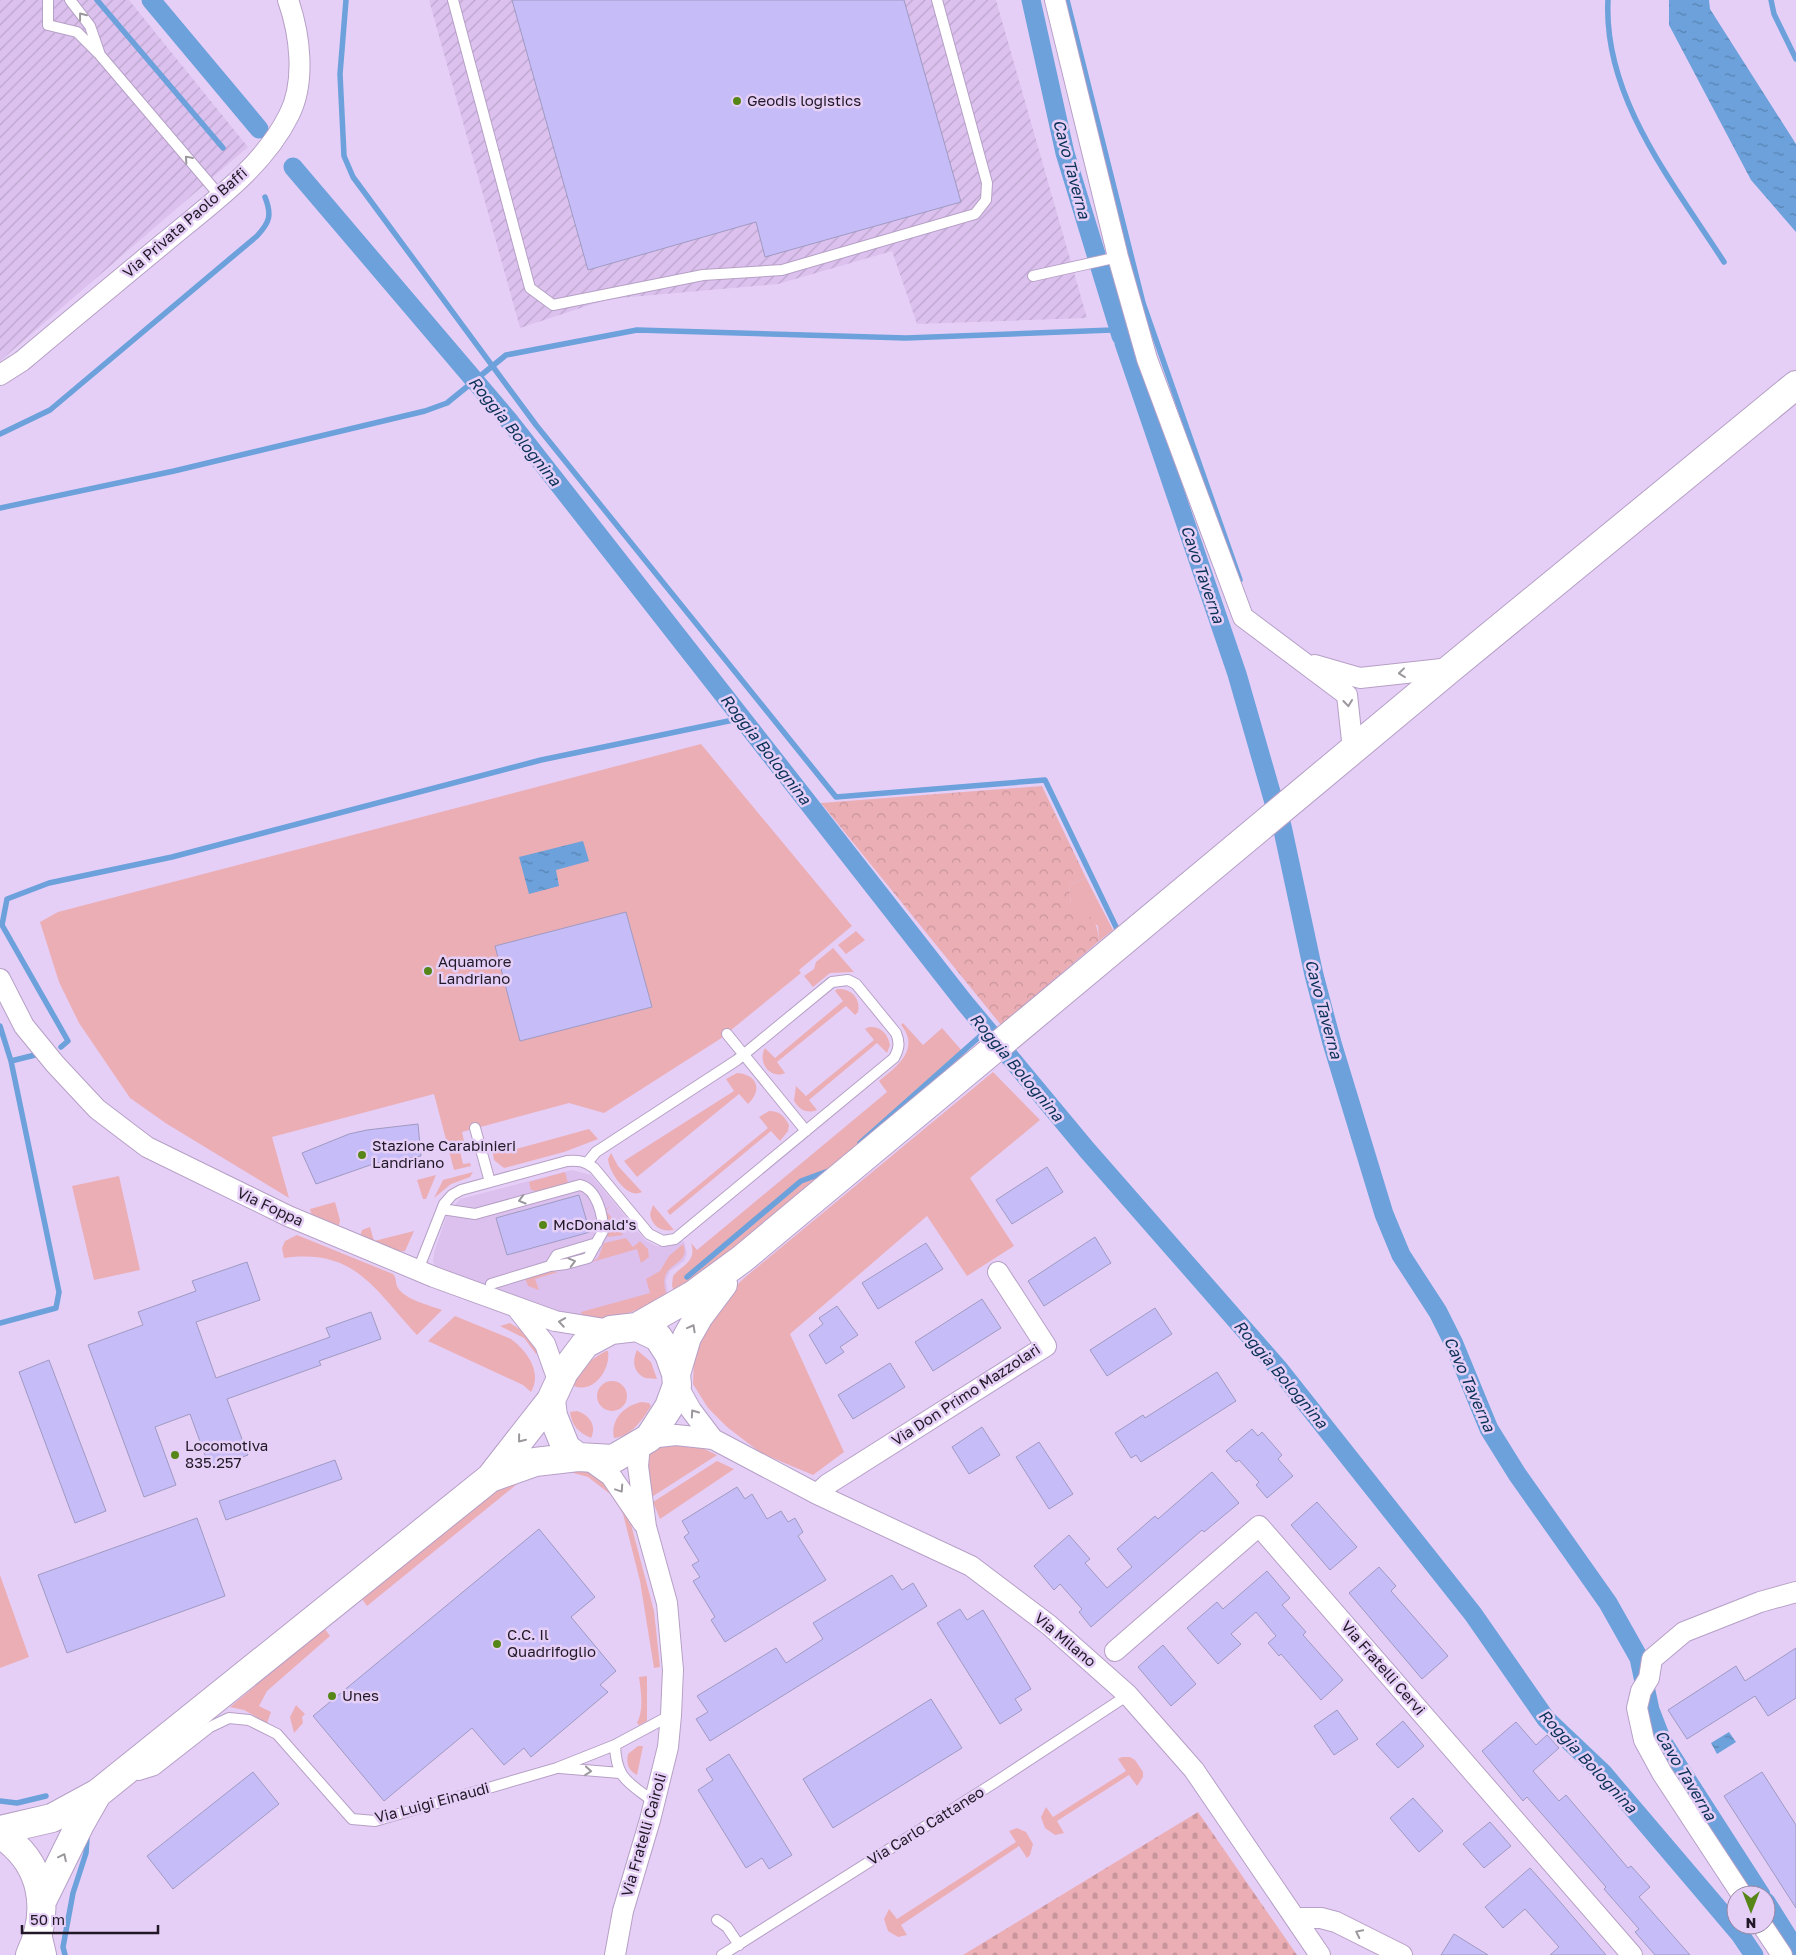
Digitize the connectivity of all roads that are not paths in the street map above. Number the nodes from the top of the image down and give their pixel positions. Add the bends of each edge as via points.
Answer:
1 (48, 0) edge
2 (70, 0) edge
3 (288, 0) edge
4 (454, 0) edge
5 (937, 0) edge
6 (1055, 0) edge
7 (99, 54) junction
8 (220, 196) junction
9 (1117, 257) junction
10 (1033, 276) dead end
11 (0, 375) edge
12 (1796, 385) edge
13 (1301, 661) junction
14 (1451, 668) junction
15 (1353, 750) junction
16 (0, 979) edge
17 (727, 1034) dead end
18 (744, 1055) junction
19 (476, 1128) dead end
20 (806, 1131) junction
21 (587, 1162) junction
22 (490, 1182) junction
23 (442, 1209) junction
24 (742, 1260) junction
25 (418, 1270) junction
26 (998, 1272) dead end
27 (492, 1284) dead end
28 (516, 1307) junction
29 (624, 1328) junction
30 (676, 1380) junction
31 (555, 1391) junction
32 (713, 1439) junction
33 (645, 1441) junction
34 (582, 1457) junction
35 (490, 1478) junction
36 (818, 1494) junction
37 (646, 1527) junction
38 (1796, 1592) edge
39 (1114, 1651) dead end
40 (1128, 1695) junction
41 (671, 1715) junction
42 (615, 1745) junction
43 (557, 1768) junction
44 (123, 1771) junction
45 (620, 1774) junction
46 (98, 1793) junction
47 (655, 1803) junction
48 (0, 1830) edge
49 (0, 1834) edge
50 (1735, 1885) edge
51 (42, 1901) junction
52 (1296, 1918) junction
53 (717, 1920) dead end
54 (1769, 1935) edge
55 (739, 1945) junction
56 (37, 1949) edge
57 (615, 1955) edge
58 (722, 1955) edge
59 (1320, 1955) edge
60 (1402, 1955) edge
61 (1632, 1955) edge
62 (1782, 1955) edge

1 - 7 lane via 48,25 77,32
7 -> 2 lane via 90,26
3 - 8 street, Via Privata Paolo Baffi via 299,36 296,94 290,115 263,154
4 - 5 lane via 530,288 553,305 703,275 782,270 975,214 986,200 987,184
6 - 9 street
8 -> 7 lane
8 - 11 street, Via Privata Paolo Baffi via 22,361
9 - 10 lane
9 - 13 street via 1146,359 1243,617
12 - 14 main road
14 -> 13 street via 1360,678
13 -> 15 street via 1348,695
14 - 15 main road
15 - 24 main road
16 - 25 street, Via Foppa via 24,1026 55,1064 97,1109 147,1146 288,1216
17 - 18 lane
18 - 20 lane
18 - 20 lane via 832,982 848,980 856,984 891,1027 899,1041 898,1050 894,1058
18 - 21 lane via 596,1152
19 - 22 lane
20 - 21 lane via 682,1234 670,1240 657,1240 649,1234
21 - 22 lane via 567,1161
22 - 23 lane via 461,1190
23 - 25 lane
27 -> 23 lane via 588,1258 603,1231 594,1194 585,1186 573,1186 475,1214
24 - 29 main road via 693,1295
30 -> 24 main road via 687,1337
25 - 28 street, Via Foppa
26 - 36 street, Via Don Primo Mazzolari via 1046,1346 828,1484
29 -> 28 street, Via Foppa via 555,1321
28 - 31 street via 545,1344
29 - 30 main road via 658,1337 669,1354
29 - 31 main road via 585,1344
32 -> 30 street, Via Milano via 691,1410
30 - 33 main road via 669,1406
31 - 34 main road via 553,1416 566,1448
31 -> 35 main road
32 - 33 street, Via Milano via 676,1435
32 - 36 street, Via Milano
33 - 34 main road via 613,1459
33 - 37 street via 638,1466
34 - 35 main road via 535,1462
34 -> 37 street via 611,1476
35 - 44 main road
36 - 40 street, Via Milano via 971,1566 1049,1625
37 - 41 street via 667,1603 673,1670
38 - 50 street via 1760,1602 1684,1632 1647,1676 1637,1708 1644,1740
39 - 61 street, Via Fratelli Cervi via 1259,1526
40 - 52 street, Via Milano via 1194,1770
40 - 55 lane, Via Carlo Cattaneo
41 - 42 lane, Via Luigi Einaudi
41 - 47 street, Via Fratelli Cairoli via 668,1747
42 - 43 lane, Via Luigi Einaudi
42 - 45 lane
43 - 44 lane, Via Luigi Einaudi via 375,1821 352,1819 277,1734 248,1720 229,1718 210,1727 154,1770 139,1775
43 -> 45 lane
44 - 46 main road
45 - 47 lane
46 - 48 main road via 52,1818
51 -> 46 main road
47 - 57 street, Via Fratelli Cairoli via 623,1910
49 - 51 main road via 22,1853 32,1868
51 - 56 main road
52 - 59 street, Via Milano
60 -> 52 street via 1336,1922
53 - 55 lane
54 - 62 street
55 - 58 lane, Via Carlo Cattaneo

